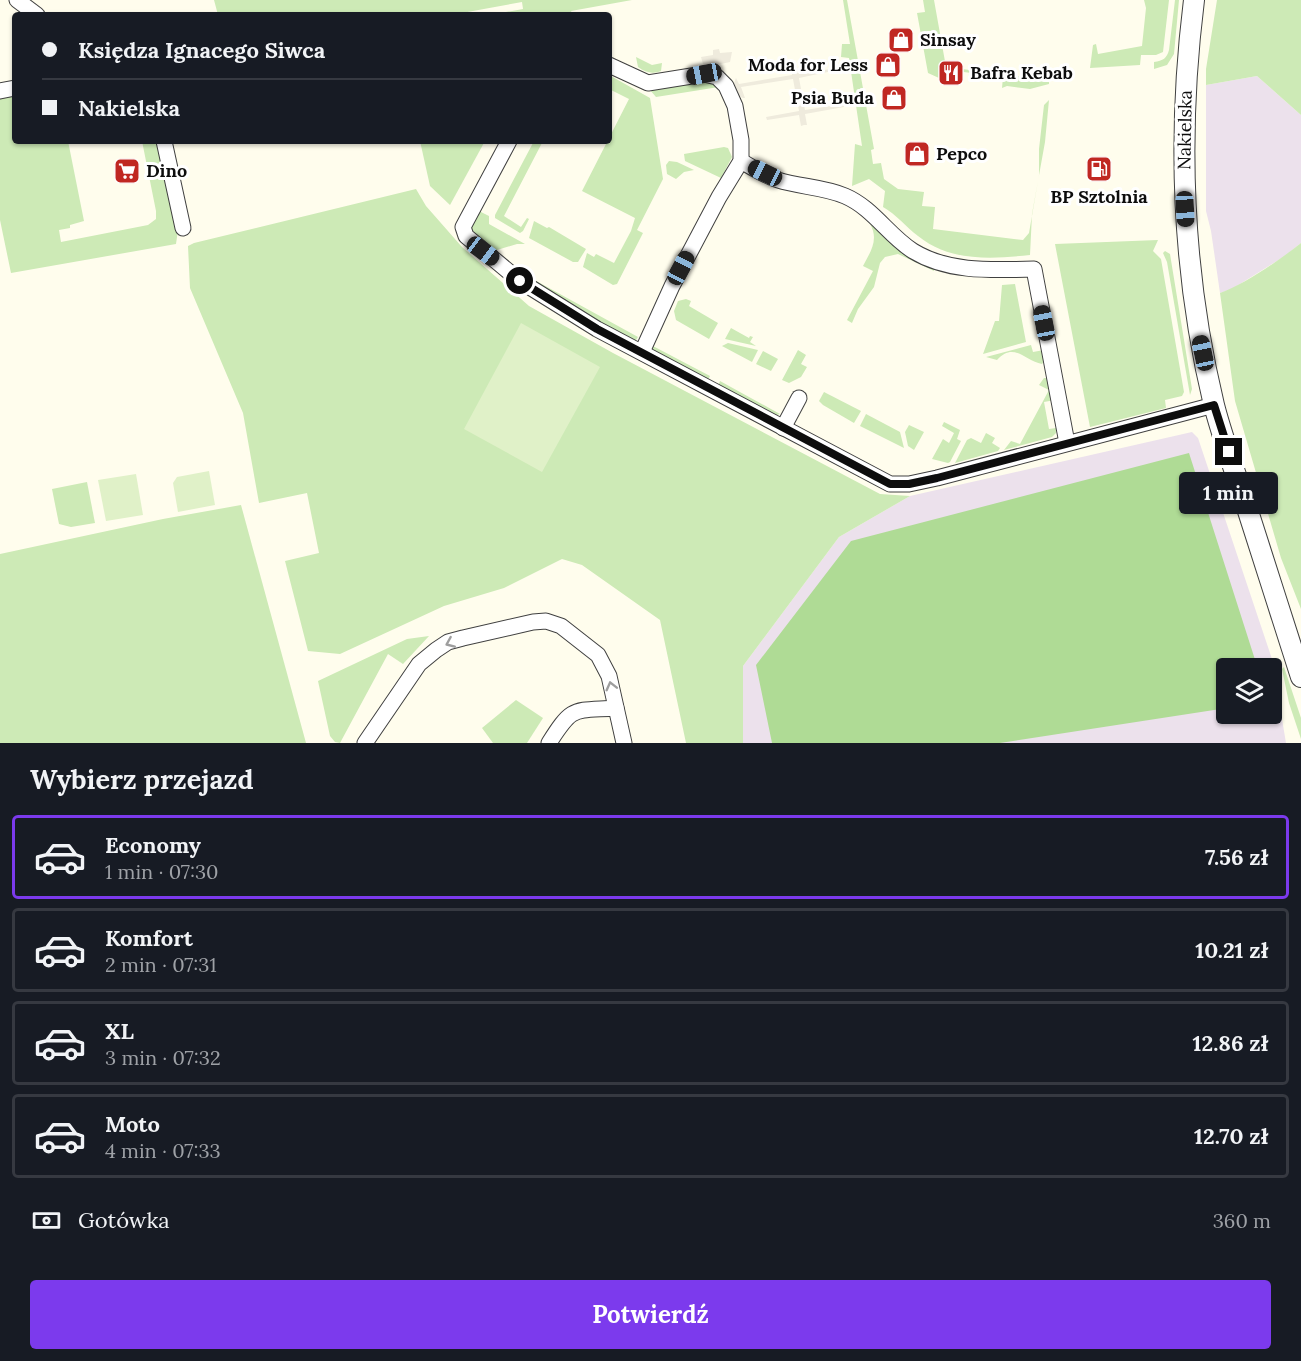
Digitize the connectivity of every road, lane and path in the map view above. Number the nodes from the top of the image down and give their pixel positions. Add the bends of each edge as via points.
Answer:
1 (17, 0) edge
2 (1194, 0) edge
3 (32, 12) edge
4 (612, 66) edge
5 (165, 144) edge
6 (507, 144) edge
7 (741, 161) junction
8 (183, 228) dead end
9 (642, 352) junction
10 (799, 398) dead end
11 (1214, 405) junction
12 (783, 429) junction
13 (1067, 443) junction
14 (1301, 677) edge
15 (616, 708) junction
16 (365, 743) edge
17 (549, 743) edge
18 (624, 743) edge

1 - 3 street
2 - 11 street, Nakielska via 1186,77 1184,193 1191,279
4 - 7 street via 648,83 704,74 717,77 735,106
5 - 8 street
6 - 9 street via 463,227 466,236 520,281
7 - 9 street via 672,286
7 - 13 street via 778,180 845,196 870,210 912,250 935,261 981,270 1034,269
9 - 12 street
10 - 12 street
11 - 13 street
11 - 14 street, Nakielska
12 - 13 street via 890,484 909,484
15 -> 16 street via 609,676 598,655 561,626 533,622 448,642 436,650 419,664
15 - 17 street via 571,713
15 - 18 street

